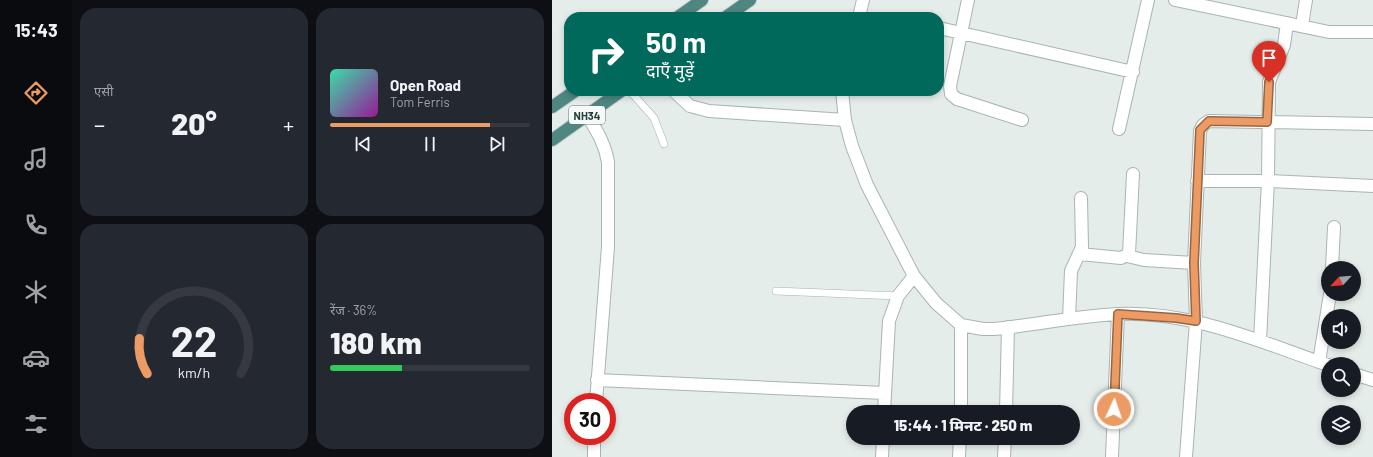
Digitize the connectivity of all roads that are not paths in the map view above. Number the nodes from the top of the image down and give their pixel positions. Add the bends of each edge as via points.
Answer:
1 (702, 0) edge
2 (750, 0) edge
3 (863, 0) edge
4 (968, 0) edge
5 (1148, 0) edge
6 (1175, 0) edge
7 (1306, 0) edge
8 (685, 12) edge
9 (733, 12) edge
10 (860, 12) edge
11 (1287, 23) junction
12 (1302, 26) junction
13 (944, 29) edge
14 (961, 32) junction
15 (1373, 32) edge
16 (1133, 72) junction
17 (568, 96) edge
18 (614, 96) edge
19 (634, 96) edge
20 (679, 96) edge
21 (843, 96) edge
22 (552, 107) edge
23 (587, 115) junction
24 (845, 120) junction
25 (1022, 120) dead end
26 (1267, 122) junction
27 (1373, 124) edge
28 (1119, 129) dead end
29 (552, 140) edge
30 (664, 144) dead end
31 (1133, 174) dead end
32 (1197, 181) junction
33 (1268, 181) junction
34 (1373, 186) edge
35 (1081, 198) dead end
36 (1334, 226) dead end
37 (1080, 254) junction
38 (1127, 256) junction
39 (1332, 261) edge
40 (1194, 263) junction
41 (914, 276) junction
42 (776, 291) dead end
43 (898, 296) junction
44 (1329, 301) edge
45 (1118, 314) junction
46 (1068, 319) junction
47 (1196, 321) junction
48 (961, 325) junction
49 (1008, 327) junction
50 (1260, 341) junction
51 (1325, 357) edge
52 (1321, 362) edge
53 (1361, 376) edge
54 (597, 380) junction
55 (1373, 380) edge
56 (596, 393) edge
57 (884, 393) junction
58 (884, 405) edge
59 (961, 405) edge
60 (1006, 405) edge
61 (594, 445) edge
62 (883, 445) edge
63 (960, 445) edge
64 (1005, 445) edge
65 (594, 457) edge
66 (882, 457) edge
67 (959, 457) edge
68 (1004, 457) edge
69 (1112, 457) edge
70 (1186, 457) edge

1 - 8 highway
2 - 9 highway
3 - 10 street
4 - 14 street
5 - 16 street
6 - 11 street
7 - 12 street
11 - 12 street
11 - 26 street via 1284,45 1269,82
12 - 15 street via 1343,33
13 - 14 street
14 - 16 street
14 - 25 street via 950,86 951,94 957,99
16 - 28 street
17 - 22 highway, NH34
18 - 23 highway, NH34
19 - 30 lane via 654,118
20 - 24 street via 690,106 709,111
21 - 24 street
23 - 29 highway, NH34
23 - 54 street via 603,140 608,162 608,247
24 - 41 street via 867,185
26 - 27 street
26 - 32 street via 1209,121 1203,125 1199,138
26 - 33 street
31 - 38 street via 1130,250
32 - 33 street
32 - 40 street
33 - 34 street
33 - 50 street
35 - 37 street
36 - 39 street
37 - 38 street via 1121,258
37 - 46 street via 1071,271
38 - 40 street via 1144,260
40 - 47 street
41 - 43 street
41 - 48 street via 936,303
42 - 43 lane
43 - 57 street via 887,332
44 - 51 street
45 - 46 street
45 - 47 street
45 - 69 street
46 - 49 street
47 - 50 street
47 - 70 street
48 - 49 street via 982,329
48 - 59 street
49 - 60 street
50 - 52 street
53 - 55 street
54 - 56 street
54 - 57 street
57 - 58 street
61 - 65 street
62 - 66 street
63 - 67 street
64 - 68 street

